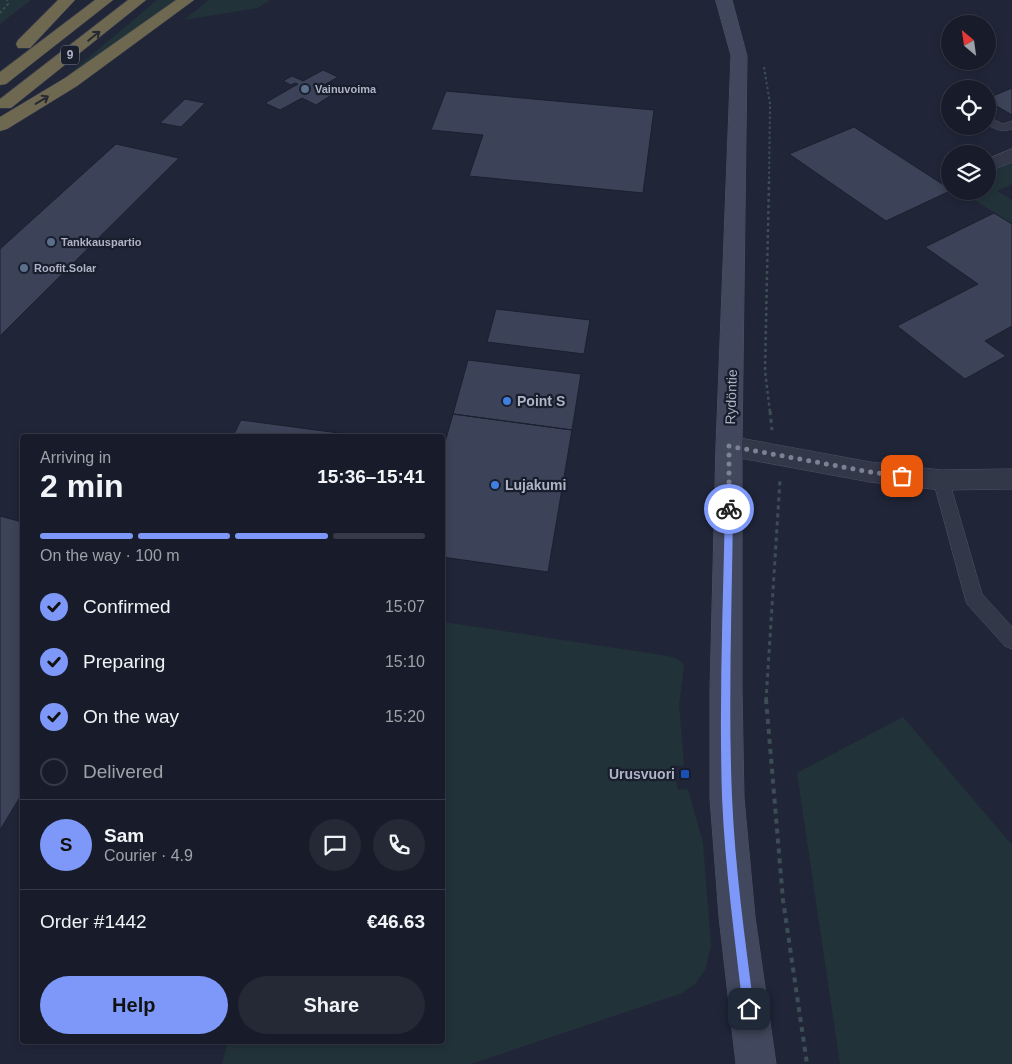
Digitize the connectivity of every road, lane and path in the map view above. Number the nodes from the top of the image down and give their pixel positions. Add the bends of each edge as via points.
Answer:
1 (7, 0) edge
2 (67, 0) edge
3 (105, 0) edge
4 (138, 0) edge
5 (186, 0) edge
6 (724, 0) edge
7 (0, 13) edge
8 (762, 59) dead end
9 (0, 67) edge
10 (0, 80) edge
11 (0, 108) edge
12 (0, 125) edge
13 (996, 125) edge
14 (1012, 125) edge
15 (1012, 155) edge
16 (996, 162) edge
17 (771, 423) dead end
18 (729, 446) junction
19 (1012, 479) edge
20 (941, 480) junction
21 (781, 486) dead end
22 (1012, 640) edge
23 (756, 1064) edge
24 (807, 1064) edge

1 - 7 path via 8,4
2 - 9 highway
3 - 10 highway, 9
11 -> 4 highway, 9
12 -> 5 highway via 71,82
6 - 18 street, Rydöntie via 739,56
8 - 17 path via 770,104 765,371
13 - 14 lane via 1002,128
15 - 16 street
18 - 20 street via 870,472
18 - 23 street, Rydöntie via 727,798 737,917
19 - 20 street
20 - 22 lane via 974,598
21 - 24 path via 766,701 783,900

